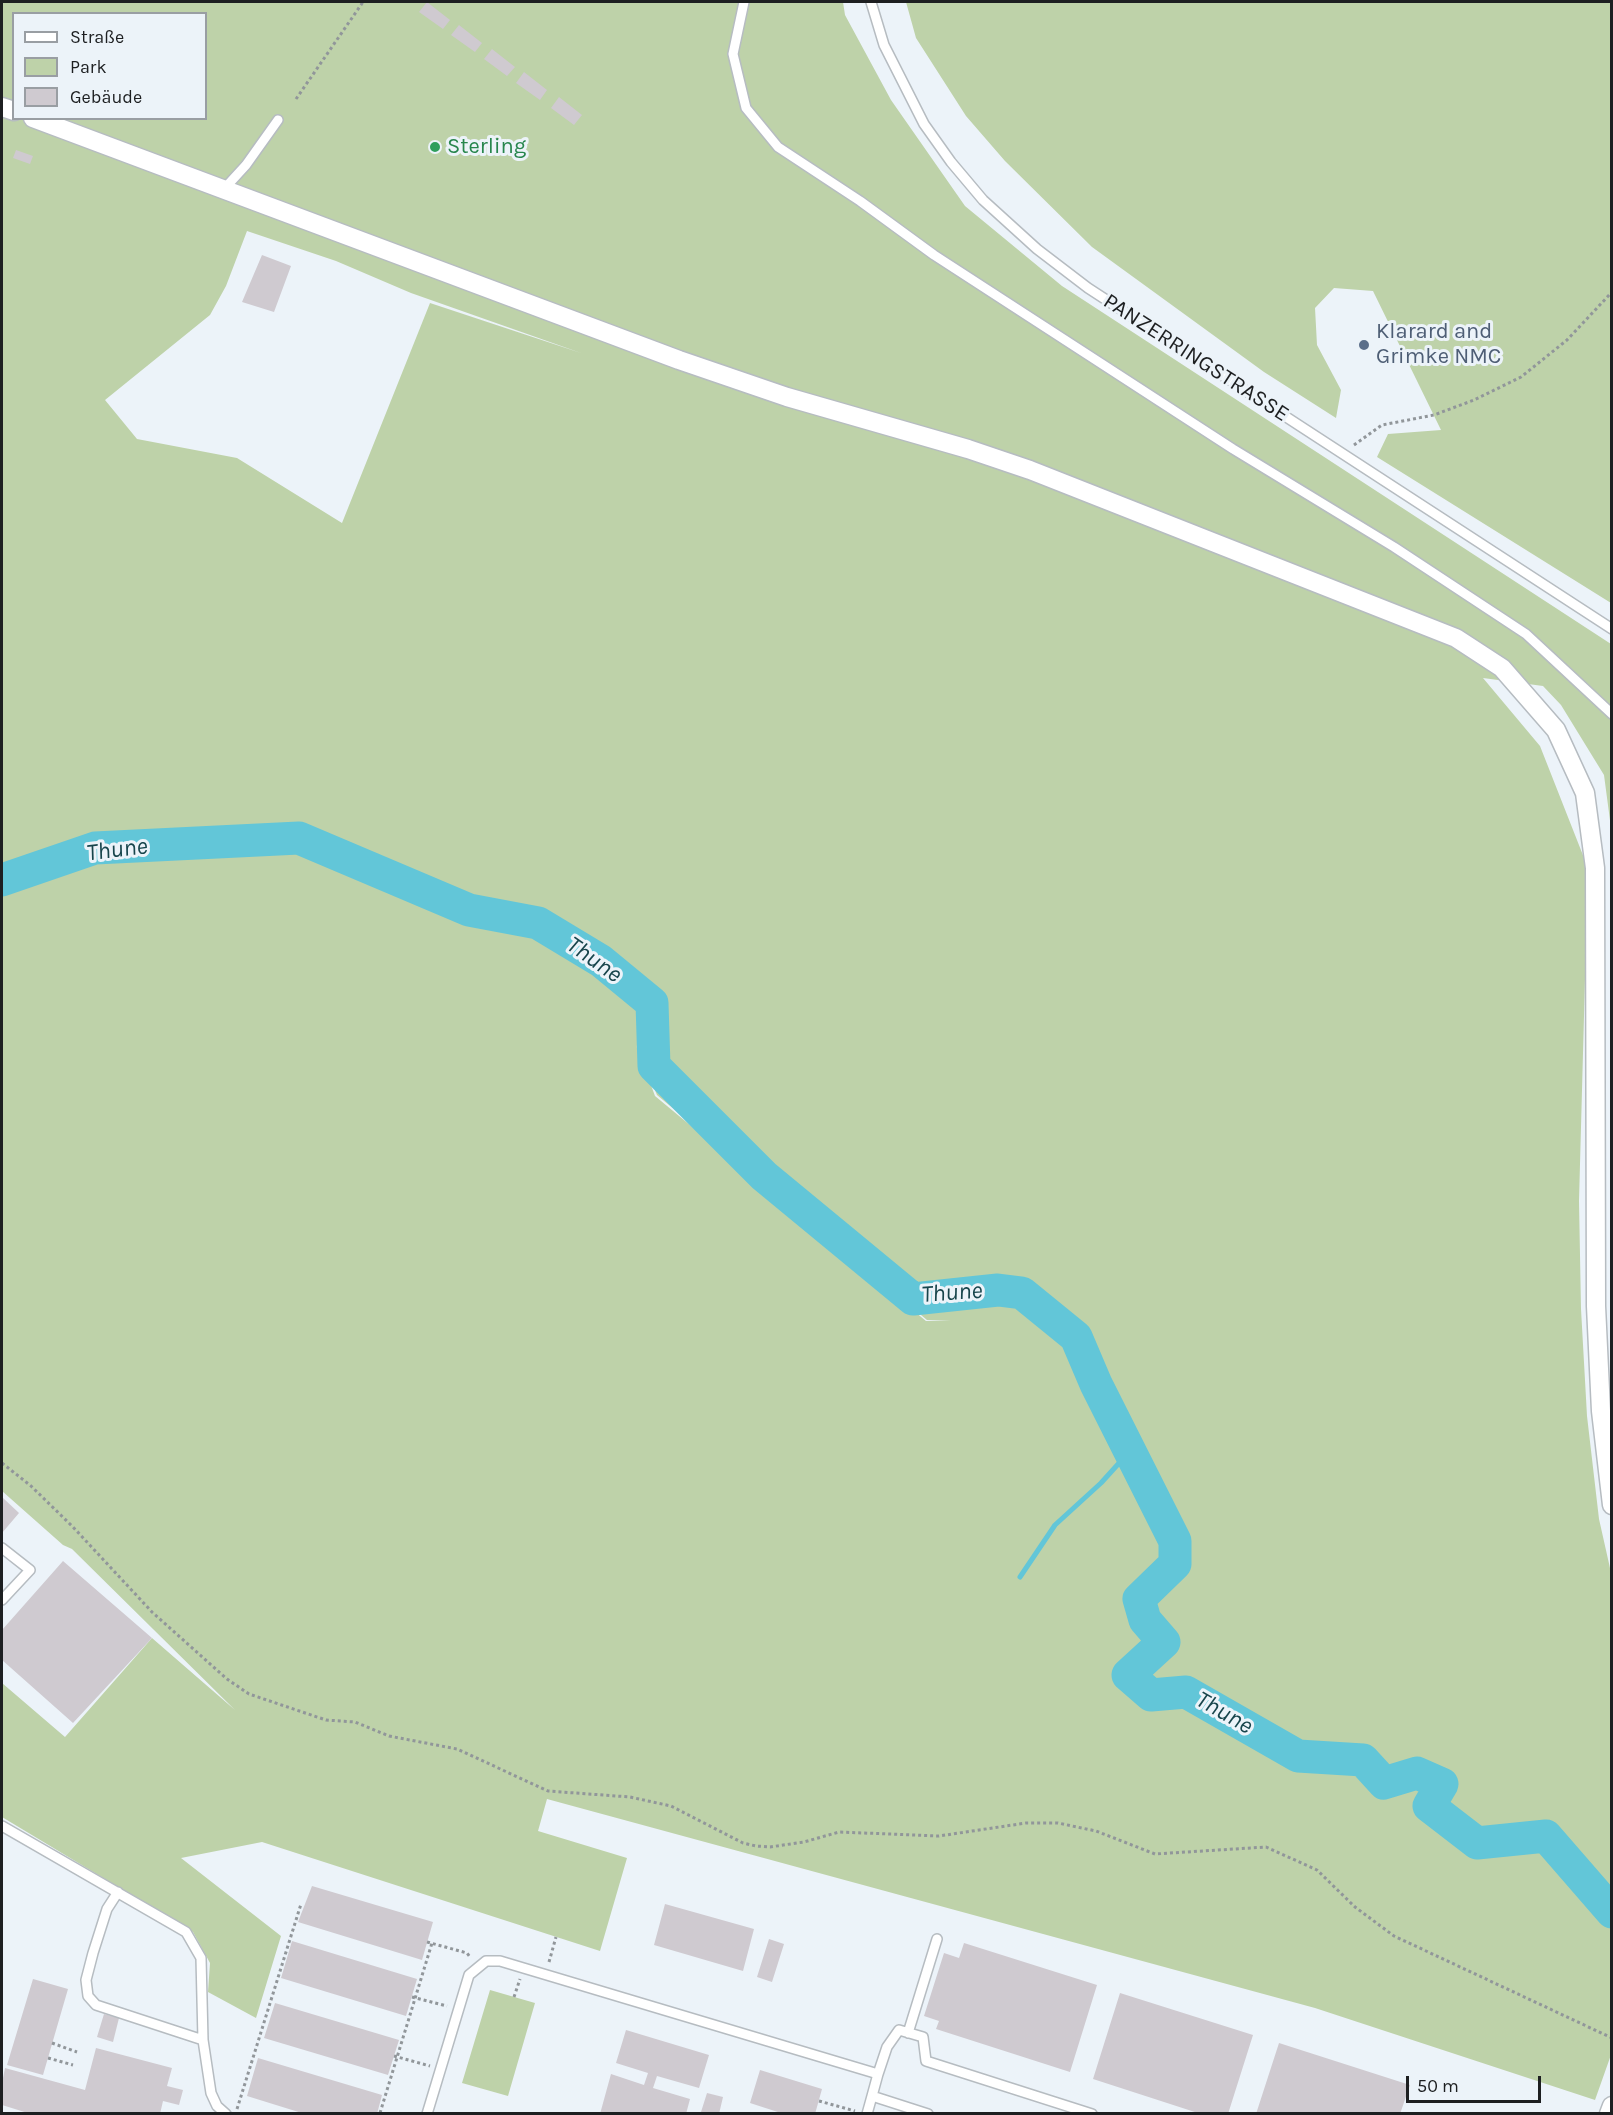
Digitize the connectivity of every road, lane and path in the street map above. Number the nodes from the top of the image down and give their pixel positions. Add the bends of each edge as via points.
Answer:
1 (363, 2) edge
2 (744, 2) edge
3 (871, 2) edge
4 (297, 99) dead end
5 (38, 120) edge
6 (278, 120) dead end
7 (224, 189) junction
8 (1611, 292) edge
9 (1342, 454) junction
10 (1611, 629) edge
11 (1611, 714) edge
12 (2, 1462) edge
13 (1611, 1505) edge
14 (2, 1548) edge
15 (2, 1600) edge
16 (2, 1826) edge
17 (118, 1892) junction
18 (301, 1904) dead end
19 (556, 1938) dead end
20 (937, 1939) dead end
21 (477, 1967) junction
22 (545, 1974) junction
23 (413, 1997) junction
24 (458, 2009) junction
25 (908, 2033) junction
26 (1611, 2038) edge
27 (203, 2040) junction
28 (52, 2043) dead end
29 (77, 2052) dead end
30 (396, 2056) junction
31 (48, 2058) dead end
32 (73, 2065) dead end
33 (440, 2069) junction
34 (878, 2074) junction
35 (872, 2096) junction
36 (819, 2101) dead end
37 (1611, 2106) edge
38 (379, 2113) edge
39 (226, 2114) edge
40 (236, 2114) edge
41 (427, 2114) edge
42 (866, 2114) edge
43 (928, 2114) edge
44 (1092, 2114) edge
45 (1609, 2114) edge

1 - 4 path
2 - 11 lane via 733,54 746,108 778,147 934,255 1526,634
3 - 9 lane, PANZERRINGSTRASSE via 884,45 924,124 983,200 1088,288
5 - 7 street
6 - 7 lane
7 - 13 street via 679,360 787,397 1030,470 1456,638 1502,668 1556,730 1585,793 1595,868 1596,1306
8 - 9 path via 1567,340 1521,377 1434,415 1382,425
9 - 10 lane, PANZERRINGSTRASSE
12 - 26 path via 65,1519 152,1612 249,1694 326,1720 355,1722 388,1736 457,1749 548,1791 630,1797 670,1806 756,1846 804,1842 839,1832 939,1836 1026,1823 1058,1823 1096,1831 1155,1854 1266,1847 1317,1870 1355,1907 1394,1936
14 - 15 lane via 30,1570
16 - 17 lane
17 - 27 lane via 186,1932 201,1958
17 - 27 lane via 107,1909 93,1953 86,1980 88,1996 96,2005
18 - 40 path
19 - 22 path
20 - 25 lane
21 - 22 lane via 486,1961 500,1961
21 - 23 path via 467,1953 429,1943
21 - 24 lane via 469,1975
22 - 34 lane
23 - 24 path
23 - 30 path
24 - 33 lane
25 - 34 lane via 899,2030 893,2038
25 - 44 lane via 923,2037 926,2061
27 - 39 lane via 211,2093
28 - 29 path
30 - 33 path
30 - 38 path
31 - 32 path
33 - 41 lane
34 - 35 lane
35 - 42 lane
35 - 43 lane
36 - 42 path
37 - 45 street

